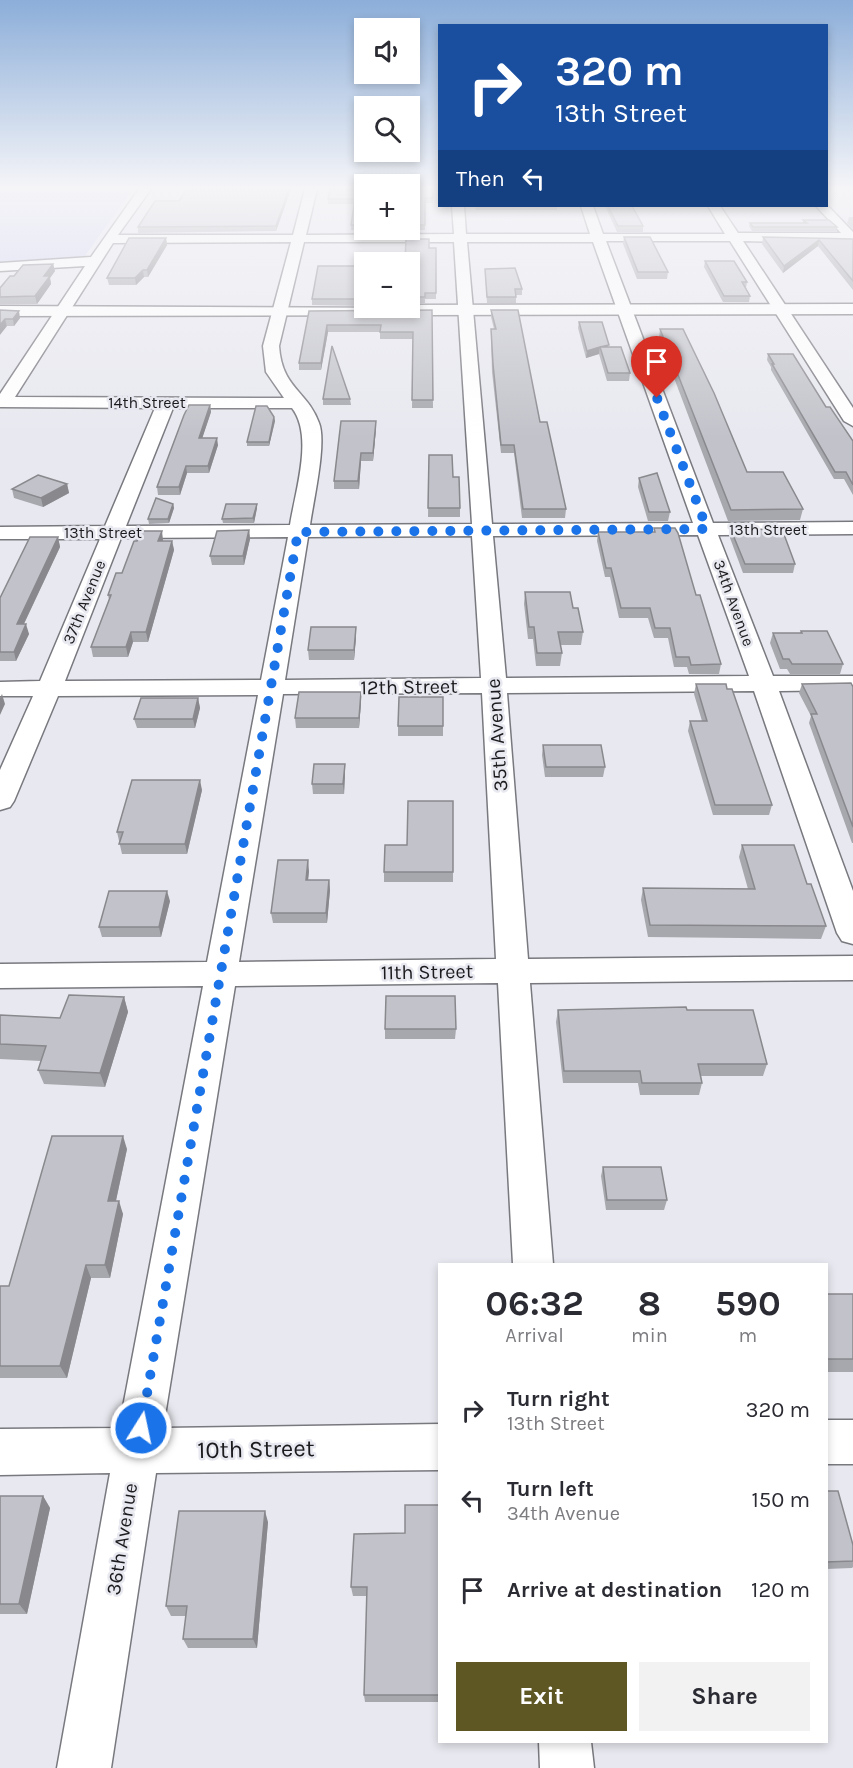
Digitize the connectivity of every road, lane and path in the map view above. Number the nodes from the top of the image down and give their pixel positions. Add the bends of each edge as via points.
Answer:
1 (87, 272) edge
2 (289, 272) edge
3 (463, 272) edge
4 (610, 272) edge
5 (757, 272) edge
6 (466, 309) junction
7 (853, 309) edge
8 (279, 310) junction
9 (623, 310) junction
10 (781, 310) junction
11 (0, 311) edge
12 (63, 311) junction
13 (2, 402) edge
14 (166, 402) junction
15 (294, 402) junction
16 (853, 421) edge
17 (853, 528) edge
18 (707, 529) junction
19 (113, 531) junction
20 (483, 531) junction
21 (298, 532) junction
22 (0, 533) edge
23 (853, 683) edge
24 (764, 684) junction
25 (494, 686) junction
26 (270, 688) junction
27 (0, 689) edge
28 (49, 689) junction
29 (0, 801) edge
30 (853, 933) edge
31 (853, 968) edge
32 (512, 971) junction
33 (221, 974) junction
34 (0, 976) edge
35 (533, 1263) edge
36 (828, 1442) edge
37 (853, 1442) edge
38 (438, 1447) edge
39 (137, 1451) junction
40 (0, 1452) edge
41 (565, 1743) edge
42 (84, 1768) edge
43 (567, 1768) edge

1 - 12 street
2 - 8 street, 36th Avenue
3 - 6 street, 35th Avenue
4 - 9 street, 34th Avenue
5 - 10 street
6 - 8 street
6 - 9 street
6 - 20 street, 35th Avenue
7 - 10 street
8 - 12 street
8 - 15 street, 36th Avenue via 271,364 278,382
9 - 10 street
9 - 18 street, 34th Avenue
10 - 16 street
11 - 12 street
12 - 13 street
13 - 14 street, 14th Street
14 - 15 street, 14th Street
14 - 19 street, 37th Avenue
15 - 21 street, 36th Avenue via 312,423
17 - 18 street, 13th Street
18 - 20 street, 13th Street
18 - 24 street, 34th Avenue
19 - 21 street, 13th Street
19 - 22 street, 13th Street
19 - 28 street, 37th Avenue
20 - 21 street, 13th Street
20 - 25 street, 35th Avenue
21 - 26 street, 36th Avenue
23 - 24 street, 12th Street
24 - 25 street, 12th Street
24 - 30 street, 34th Avenue
25 - 26 street, 12th Street
25 - 32 street, 35th Avenue
26 - 28 street, 12th Street
26 - 33 street, 36th Avenue
27 - 28 street, 12th Street
28 - 29 street, 37th Avenue
31 - 32 street, 11th Street
32 - 33 street, 11th Street
32 - 35 street, 35th Avenue
33 - 34 street, 11th Street
33 - 39 street, 36th Avenue
36 - 37 street
38 - 39 street, 10th Street
39 - 40 street, 10th Street
39 - 42 street, 36th Avenue
41 - 43 street

